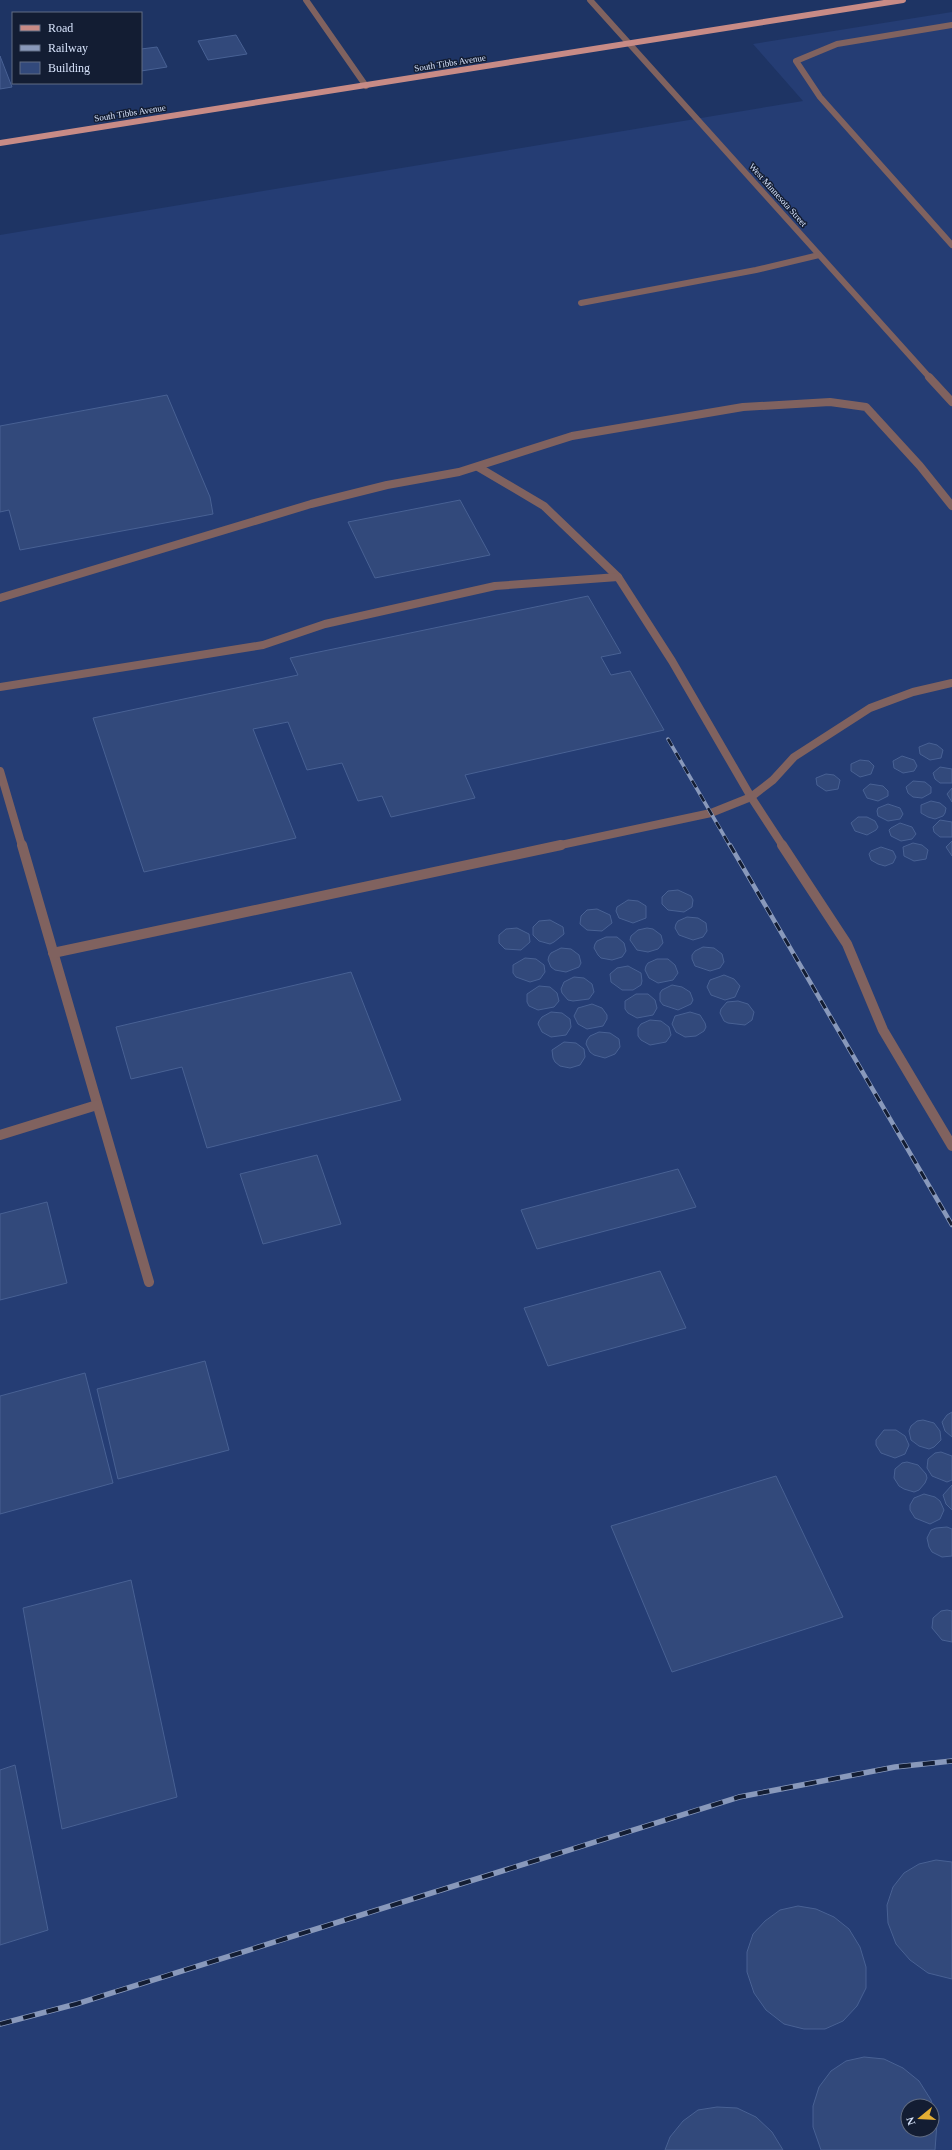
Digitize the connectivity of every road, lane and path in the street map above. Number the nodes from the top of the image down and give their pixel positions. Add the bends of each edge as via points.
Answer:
1 (306, 0) edge
2 (590, 0) edge
3 (903, 0) edge
4 (952, 24) edge
5 (630, 44) junction
6 (366, 86) junction
7 (0, 143) edge
8 (952, 245) edge
9 (819, 255) junction
10 (581, 303) dead end
11 (952, 402) edge
12 (478, 467) junction
13 (952, 506) edge
14 (618, 577) junction
15 (0, 598) edge
16 (952, 683) edge
17 (0, 687) edge
18 (0, 771) edge
19 (751, 798) junction
20 (53, 953) junction
21 (97, 1105) junction
22 (0, 1135) edge
23 (952, 1146) edge
24 (149, 1282) dead end

1 - 6 street
2 - 5 street, West Minnesota Street
3 - 5 main road, South Tibbs Avenue
4 - 8 street via 837,44 796,61 820,97
5 - 6 main road, South Tibbs Avenue
5 - 9 street, West Minnesota Street
6 - 7 main road, South Tibbs Avenue
9 - 10 street via 756,270
9 - 11 street, West Minnesota Street
12 - 13 street via 572,436 743,407 830,402 866,407 920,466
12 - 14 street via 544,506
12 - 15 street via 386,484 311,504
14 - 17 street via 495,586 325,624 263,646
14 - 19 street via 672,661
16 - 19 street via 913,692 870,708 794,757 773,780
18 - 20 street
19 - 20 street via 688,819
19 - 23 street via 847,944 883,1030
20 - 21 street
21 - 22 street
21 - 24 street

